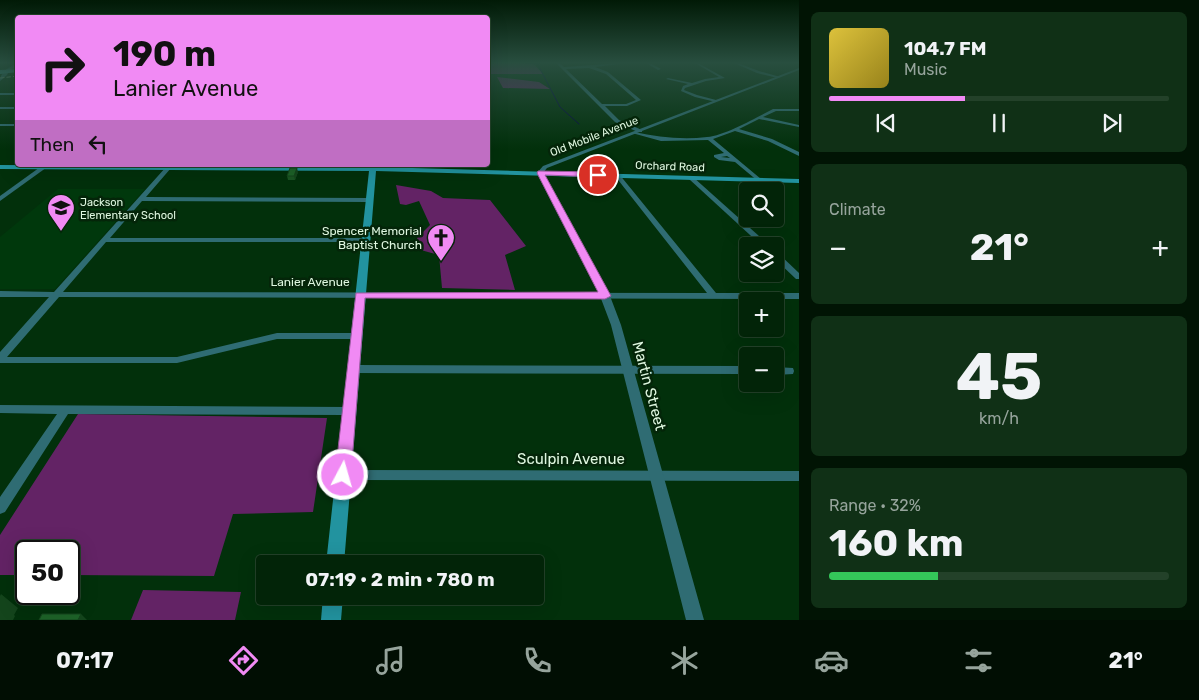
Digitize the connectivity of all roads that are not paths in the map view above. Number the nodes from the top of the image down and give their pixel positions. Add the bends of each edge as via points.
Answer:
1 (587, 92) edge
2 (631, 92) edge
3 (687, 92) edge
4 (739, 92) edge
5 (0, 94) edge
6 (15, 94) edge
7 (715, 101) junction
8 (600, 105) junction
9 (0, 108) edge
10 (15, 108) edge
11 (799, 110) edge
12 (761, 117) junction
13 (0, 125) edge
14 (15, 125) edge
15 (799, 125) edge
16 (735, 129) junction
17 (640, 131) junction
18 (634, 133) junction
19 (709, 138) junction
20 (729, 154) junction
21 (799, 154) edge
22 (737, 161) junction
23 (0, 167) edge
24 (15, 167) edge
25 (44, 167) edge
26 (106, 167) edge
27 (374, 167) edge
28 (168, 168) junction
29 (540, 173) junction
30 (617, 175) junction
31 (691, 178) junction
32 (759, 180) junction
33 (799, 181) edge
34 (0, 199) edge
35 (140, 199) junction
36 (369, 200) junction
37 (756, 237) edge
38 (104, 240) junction
39 (365, 240) junction
40 (784, 263) edge
41 (799, 277) edge
42 (0, 294) edge
43 (57, 294) junction
44 (360, 295) junction
45 (605, 296) junction
46 (714, 296) junction
47 (799, 296) edge
48 (356, 336) junction
49 (0, 359) edge
50 (353, 369) junction
51 (628, 370) junction
52 (739, 370) edge
53 (784, 371) edge
54 (789, 371) dead end
55 (4, 409) edge
56 (65, 410) junction
57 (350, 411) junction
58 (0, 418) edge
59 (343, 475) junction
60 (656, 475) junction
61 (799, 476) edge
62 (0, 508) edge
63 (336, 555) edge
64 (332, 605) edge
65 (331, 620) edge
66 (695, 620) edge

1 - 8 street
2 - 8 street via 639,100 627,105
3 - 7 street
4 - 7 street, Old Mobile Avenue
5 - 6 street
7 - 17 street, Old Mobile Avenue
8 - 17 street via 617,121
9 - 10 street
11 - 12 street via 780,110
12 - 15 street
12 - 16 street
13 - 14 street
16 - 19 street
16 - 21 street
17 - 18 street, Old Mobile Avenue
18 - 19 street via 661,139
18 - 29 street, Old Mobile Avenue via 545,167
19 - 20 street
20 - 22 street
20 - 22 street via 716,156
22 - 32 street
23 - 24 main road, Old Mobile Avenue
25 - 34 street
26 - 28 main road, Old Mobile Avenue
27 - 28 main road, Old Mobile Avenue
27 - 29 main road, Old Mobile Avenue
27 - 36 main road
28 - 35 street
29 - 30 main road, Orchard Road
29 - 45 street, Martin Street
30 - 31 main road, Orchard Road
30 - 46 street
31 - 32 main road, Orchard Road
31 - 37 street
32 - 33 main road, Orchard Road
35 - 36 street
35 - 38 street
36 - 39 main road
38 - 39 street
38 - 43 street
39 - 44 main road
40 - 41 street
42 - 43 street, Lanier Avenue
43 - 44 street, Lanier Avenue
43 - 49 street
44 - 45 street, Lanier Avenue
44 - 48 main road
45 - 46 street, Lanier Avenue
45 - 51 street, Martin Street
46 - 47 street, Lanier Avenue
48 - 49 street via 277,336 177,360
48 - 50 main road
50 - 51 street
50 - 57 main road
51 - 52 street
51 - 60 street, Martin Street
53 - 54 street
55 - 56 street
55 - 58 street
56 - 57 street
56 - 62 street
57 - 59 main road
59 - 60 street, Sculpin Avenue
59 - 63 main road
60 - 61 street, Sculpin Avenue
60 - 66 street, Martin Street
64 - 65 main road

